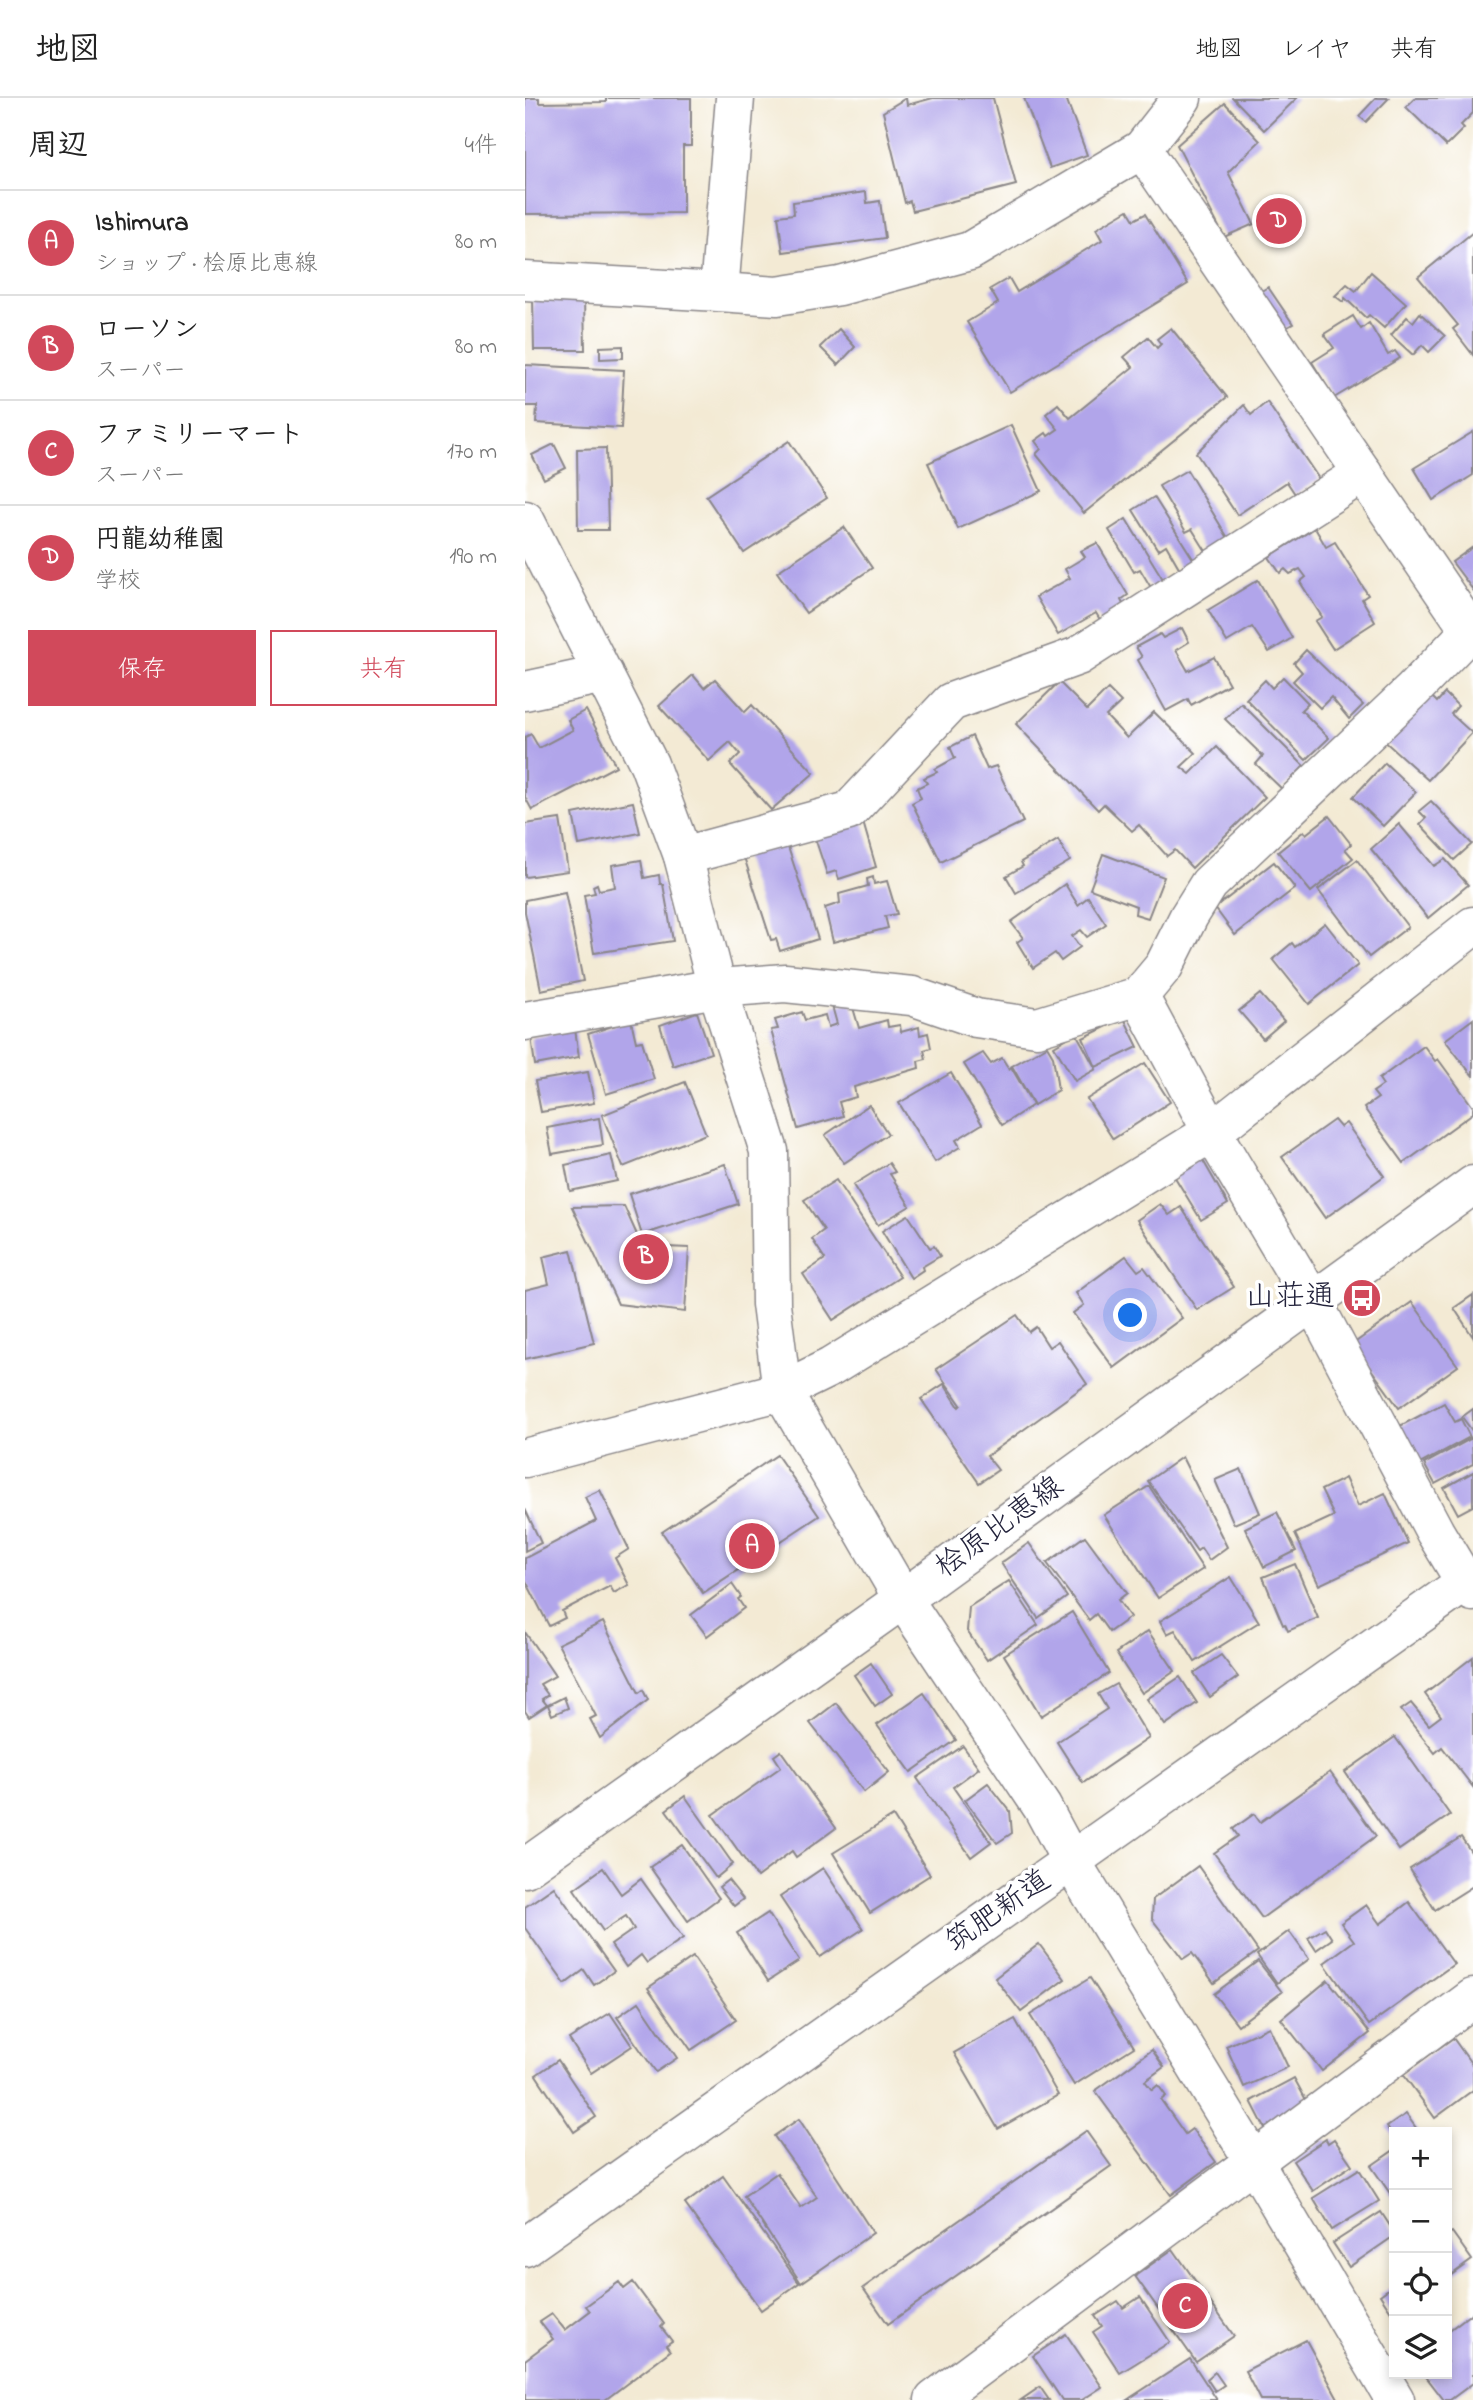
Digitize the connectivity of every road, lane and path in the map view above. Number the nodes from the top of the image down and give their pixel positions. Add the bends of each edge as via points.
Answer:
1 (735, 98) edge
2 (1182, 98) edge
3 (1142, 149) junction
4 (525, 281) edge
5 (719, 292) junction
6 (1363, 473) junction
7 (525, 520) edge
8 (1472, 633) edge
9 (604, 674) junction
10 (525, 691) edge
11 (683, 856) junction
12 (1473, 926) edge
13 (717, 988) junction
14 (1139, 996) junction
15 (525, 1021) edge
16 (1212, 1132) junction
17 (1473, 1185) edge
18 (1312, 1300) junction
19 (782, 1391) junction
20 (525, 1458) edge
21 (1470, 1584) edge
22 (903, 1599) junction
23 (1071, 1861) junction
24 (525, 1868) edge
25 (1468, 2012) edge
26 (1253, 2160) junction
27 (525, 2247) edge
28 (934, 2400) edge
29 (1395, 2400) edge

1 - 5 street
2 - 3 street
3 - 5 street via 970,251 841,286 777,296
3 - 6 street
4 - 5 street
6 - 8 street
6 - 11 street via 1078,656 951,702 849,811
7 - 9 street
8 - 14 street via 1209,884 1164,966
9 - 10 street
9 - 11 street via 649,764
11 - 13 street
12 - 16 street
13 - 14 street via 785,983 912,996 977,1018 1037,1027
13 - 15 street
13 - 19 street via 769,1151 771,1304
14 - 16 street
16 - 18 street
16 - 19 street via 831,1367
17 - 18 street, 桧原比恵線
18 - 21 street via 1435,1532
18 - 22 street, 桧原比恵線
19 - 20 street
19 - 22 street
21 - 23 street, 筑肥新道
22 - 23 street via 1042,1807
22 - 24 street, 桧原比恵線
23 - 26 street
23 - 27 street, 筑肥新道
25 - 26 street
26 - 28 street
26 - 29 street

